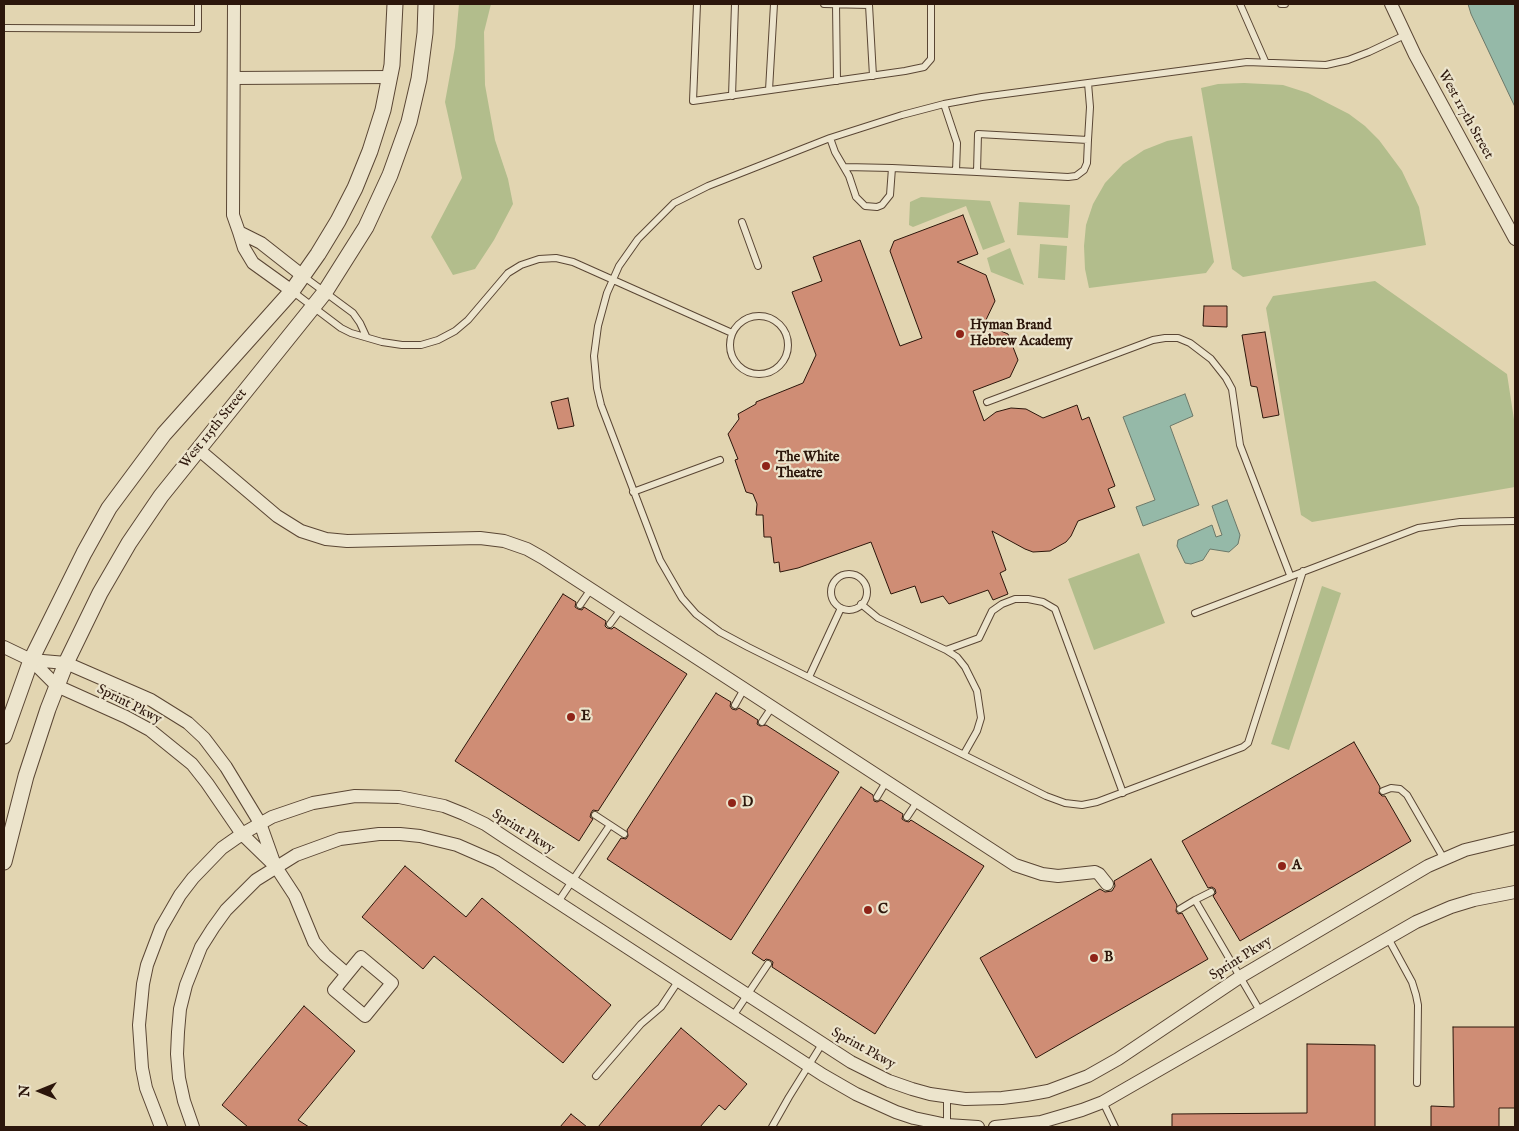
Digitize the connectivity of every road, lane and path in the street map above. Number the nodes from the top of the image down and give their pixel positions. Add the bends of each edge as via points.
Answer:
1 (198, 4) edge
2 (234, 4) edge
3 (395, 4) edge
4 (426, 4) edge
5 (698, 4) edge
6 (735, 4) edge
7 (774, 4) edge
8 (824, 4) edge
9 (836, 4) edge
10 (931, 4) edge
11 (1240, 4) edge
12 (1391, 4) edge
13 (4, 28) edge
14 (1405, 35) junction
15 (1265, 61) junction
16 (873, 76) junction
17 (234, 78) junction
18 (390, 78) junction
19 (836, 81) junction
20 (1088, 83) junction
21 (769, 90) junction
22 (732, 96) junction
23 (944, 104) junction
24 (830, 138) junction
25 (1088, 140) junction
26 (845, 167) junction
27 (892, 168) junction
28 (956, 171) junction
29 (977, 172) junction
30 (742, 222) dead end
31 (239, 232) junction
32 (1515, 239) edge
33 (758, 266) dead end
34 (303, 276) junction
35 (613, 280) junction
36 (292, 291) junction
37 (325, 292) junction
38 (313, 307) junction
39 (732, 333) junction
40 (366, 336) junction
41 (986, 402) dead end
42 (198, 449) junction
43 (720, 460) dead end
44 (633, 492) junction
45 (1515, 521) edge
46 (1303, 571) junction
47 (1290, 576) junction
48 (590, 589) junction
49 (862, 604) junction
50 (580, 605) dead end
51 (841, 608) junction
52 (621, 609) junction
53 (1195, 613) dead end
54 (610, 624) dead end
55 (4, 647) edge
56 (946, 650) junction
57 (31, 660) junction
58 (66, 663) junction
59 (809, 677) junction
60 (57, 686) junction
61 (744, 689) junction
62 (734, 705) dead end
63 (772, 707) junction
64 (762, 722) dead end
65 (4, 736) edge
66 (964, 754) junction
67 (886, 782) junction
68 (1383, 791) dead end
69 (1123, 793) junction
70 (877, 797) dead end
71 (917, 802) junction
72 (595, 815) dead end
73 (907, 817) dead end
74 (260, 823) junction
75 (610, 825) junction
76 (242, 834) junction
77 (624, 834) dead end
78 (1515, 838) edge
79 (1444, 859) junction
80 (4, 862) edge
81 (276, 867) junction
82 (572, 881) junction
83 (1107, 884) dead end
84 (1211, 892) dead end
85 (1515, 892) edge
86 (1195, 900) junction
87 (558, 902) junction
88 (1180, 909) dead end
89 (1388, 938) junction
90 (768, 964) dead end
91 (347, 974) junction
92 (1240, 977) junction
93 (679, 980) junction
94 (747, 995) junction
95 (1260, 1011) junction
96 (733, 1016) junction
97 (822, 1044) junction
98 (808, 1065) junction
99 (596, 1076) dead end
100 (1417, 1083) dead end
101 (947, 1097) junction
102 (1103, 1102) junction
103 (947, 1126) edge
104 (161, 1127) edge
105 (193, 1127) edge
106 (772, 1127) edge
107 (978, 1127) edge
108 (995, 1127) edge
109 (1116, 1127) edge

1 - 13 lane via 198,29
2 - 17 street
3 - 18 street
4 - 37 street, West 115th Street via 419,79 409,122 390,175 366,227
5 - 22 lane via 693,101
6 - 22 lane
7 - 21 lane
8 - 9 lane
9 - 16 lane via 869,4
9 - 19 lane
10 - 16 lane via 931,58 924,67
11 - 15 lane
12 - 14 street, West 117th Street
14 - 15 lane via 1348,60 1326,65
14 - 32 street, West 117th Street
15 - 20 lane
16 - 19 lane
17 - 18 street
17 - 31 street via 233,215
18 - 34 street via 378,126 355,188 338,222
19 - 21 lane
20 - 23 lane
20 - 25 lane
21 - 22 lane
23 - 24 lane
23 - 28 lane via 957,143
24 - 26 lane
24 - 35 lane via 714,183 674,204 638,239
25 - 29 lane via 1087,163 1076,176
25 - 29 lane via 978,134
26 - 27 lane
26 - 27 lane via 856,197 871,207 882,205 890,195
27 - 28 lane
28 - 29 lane
30 - 33 lane
31 - 34 street via 261,243
31 - 36 street via 253,263
34 - 36 street
34 - 37 lane
35 - 39 lane
35 - 40 lane via 573,262 539,259 508,273 468,320 438,340 421,345 402,345
35 - 44 lane via 597,333 594,356 596,388
36 - 38 lane
36 - 57 street via 164,434 109,508
37 - 38 street, West 115th Street
37 - 40 lane via 353,313
38 - 40 lane via 341,328
38 - 42 street, West 115th Street
39 - 39 lane via 731,353 742,369 751,373 771,372 785,358 788,349 784,331 771,319 753,316
41 - 47 lane via 1153,340 1178,338 1190,343 1211,359 1232,390 1240,445
42 - 48 street via 277,516 301,531 347,541 480,538 504,541 544,558
42 - 58 street, West 115th Street via 129,543
43 - 44 lane
44 - 59 lane via 660,560 682,598 696,614 720,632
45 - 46 lane via 1460,522 1418,528
46 - 47 lane
46 - 69 lane via 1248,743
47 - 53 lane
48 - 50 lane
48 - 52 street
49 - 51 lane via 849,610
49 - 51 lane via 866,596 865,585 857,576 846,574 836,580 831,591 834,602
49 - 56 lane via 878,618
51 - 59 lane
52 - 54 lane
52 - 61 street
55 - 57 street
56 - 66 lane via 965,667 980,704 977,731
56 - 69 lane via 979,638 992,611 1015,599 1043,602 1055,609
57 - 58 street, Sprint Pkwy
57 - 60 street, Sprint Pkwy
57 - 65 street
58 - 60 street, West 115th Street
58 - 74 street, Sprint Pkwy via 151,700 188,723 222,761
59 - 66 lane
60 - 76 street, Sprint Pkwy via 126,717 173,748 208,783
60 - 80 street, West 115th Street via 26,776
61 - 62 lane
61 - 63 street
63 - 64 lane
63 - 67 street
66 - 69 lane via 1065,803 1082,805
67 - 70 lane
67 - 71 street
68 - 79 lane via 1400,789 1407,795
71 - 73 lane
71 - 83 street via 1028,871 1058,876 1094,872
72 - 75 lane
74 - 76 street, Sprint Pkwy
74 - 81 street, Sprint Pkwy
74 - 82 street, Sprint Pkwy via 295,807 332,799 376,795 422,801 444,806 485,824
75 - 77 lane
75 - 82 lane
76 - 81 street, Sprint Pkwy
76 - 104 street, Sprint Pkwy via 206,864 180,895 161,928 148,964 140,1004 140,1048 146,1088
78 - 79 street, Sprint Pkwy
79 - 92 street, Sprint Pkwy
81 - 87 street via 304,851 340,839 379,834 420,836 478,853
81 - 91 street via 295,896 314,942
81 - 105 street via 256,880 226,910 202,947 186,985 180,1009 177,1054 184,1101
82 - 87 lane
82 - 94 street, Sprint Pkwy
84 - 86 lane
85 - 89 street via 1452,907
86 - 88 lane
86 - 92 lane
87 - 93 street
89 - 95 street
89 - 100 lane via 1412,982 1418,1005
90 - 94 lane
91 - 91 street via 361,957 392,983 365,1016 334,990
92 - 95 lane
92 - 101 street, Sprint Pkwy via 1088,1076 1026,1095 982,1099
93 - 96 street
93 - 99 lane via 661,1007 641,1024
94 - 96 lane
94 - 97 street, Sprint Pkwy
95 - 102 street
96 - 98 street
97 - 98 lane
97 - 101 street, Sprint Pkwy via 889,1081
98 - 103 street via 877,1105
98 - 106 lane
101 - 103 lane
102 - 108 street via 1050,1119
102 - 109 lane
103 - 107 street

